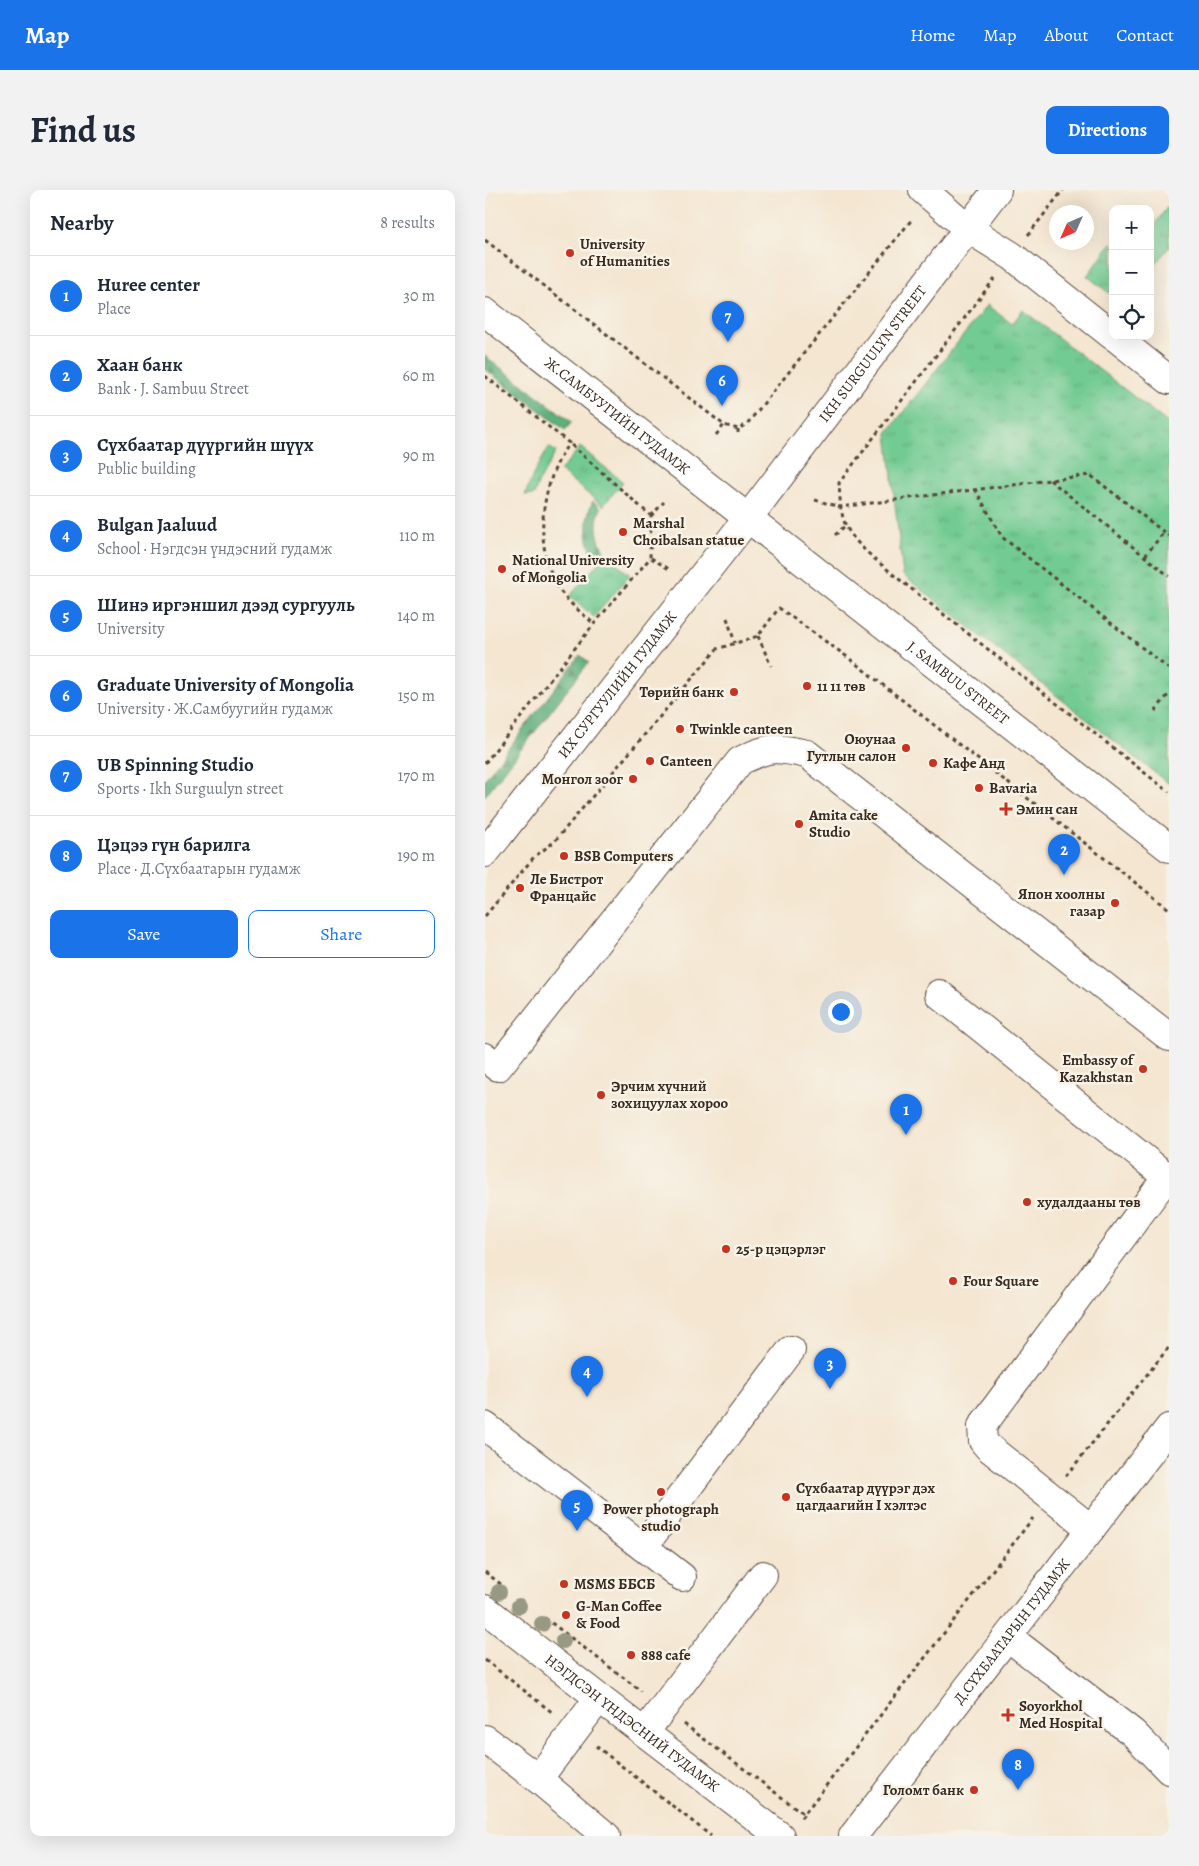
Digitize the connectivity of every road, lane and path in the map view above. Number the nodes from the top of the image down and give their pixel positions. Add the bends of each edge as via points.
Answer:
1 (997, 190) edge
2 (1063, 190) edge
3 (927, 193) edge
4 (967, 228) junction
5 (485, 240) edge
6 (1012, 256) junction
7 (485, 312) edge
8 (1109, 333) edge
9 (1118, 340) edge
10 (485, 376) edge
11 (1169, 380) edge
12 (724, 425) junction
13 (738, 429) junction
14 (716, 435) dead end
15 (738, 437) dead end
16 (569, 443) junction
17 (1050, 480) junction
18 (975, 490) junction
19 (815, 500) dead end
20 (663, 502) dead end
21 (841, 506) junction
22 (651, 516) junction
23 (748, 518) junction
24 (846, 525) junction
25 (1164, 532) junction
26 (835, 535) dead end
27 (1169, 536) edge
28 (1145, 556) junction
29 (651, 558) junction
30 (669, 569) dead end
31 (1169, 576) edge
32 (727, 618) dead end
33 (594, 624) junction
34 (757, 636) dead end
35 (735, 643) dead end
36 (771, 666) dead end
37 (1169, 669) edge
38 (1169, 694) edge
39 (1155, 711) dead end
40 (485, 764) edge
41 (1169, 792) edge
42 (1064, 827) dead end
43 (1169, 848) edge
44 (485, 853) edge
45 (1169, 909) edge
46 (939, 994) dead end
47 (1169, 1037) edge
48 (489, 1069) edge
49 (1168, 1175) edge
50 (1169, 1347) edge
51 (791, 1350) dead end
52 (485, 1426) edge
53 (1169, 1428) edge
54 (1049, 1497) junction
55 (1091, 1529) junction
56 (643, 1547) junction
57 (763, 1575) dead end
58 (682, 1576) dead end
59 (486, 1613) edge
60 (1008, 1637) junction
61 (599, 1698) junction
62 (645, 1732) junction
63 (485, 1739) edge
64 (1169, 1770) edge
65 (538, 1779) junction
66 (789, 1829) edge
67 (606, 1836) edge
68 (853, 1836) edge

1 - 4 street, IKH SURGUULYN STREET
2 - 6 path
3 - 4 street
3 - 13 path via 747,424
4 - 6 street
4 - 23 street, IKH SURGUULYN STREET
5 - 12 path
6 - 8 street
6 - 21 path via 839,483
7 - 23 street, Ж.САМБУУГИЙН ГУДАМЖ
9 - 11 street
10 - 16 path
12 - 13 path
12 - 14 path
13 - 15 path
16 - 22 path
16 - 33 path via 553,470 547,491 543,530 546,554 559,589
17 - 18 path
17 - 25 path via 1090,475
17 - 28 path
18 - 21 path
18 - 37 path via 1002,537
19 - 21 path
20 - 22 path
21 - 24 path
22 - 29 path
23 - 43 street, J. SAMBUU STREET
23 - 44 street, ИХ СУРГУУЛИЙН ГУДАМЖ
24 - 26 path
24 - 41 path via 868,553 895,576
25 - 27 path
25 - 28 path
28 - 31 path
29 - 30 path
29 - 33 path
32 - 35 path
33 - 40 path
34 - 36 path
38 - 39 path
42 - 45 path
46 - 49 street
47 - 48 street via 807,754 782,748 759,751 740,760
49 - 54 street via 982,1426 983,1441 988,1447
50 - 54 path
51 - 56 street
52 - 56 street
53 - 55 street, Д.СҮХБААТАРЫН ГУДАМЖ
54 - 55 street
54 - 66 path
55 - 60 street, Д.СҮХБААТАРЫН ГУДАМЖ
56 - 58 street
57 - 62 street
59 - 61 street, НЭГДСЭН ҮНДЭСНИЙ ГУДАМЖ
60 - 64 street via 1133,1732
60 - 68 street, Д.СҮХБААТАРЫН ГУДАМЖ
61 - 62 street, НЭГДСЭН ҮНДЭСНИЙ ГУДАМЖ
61 - 65 street
62 - 66 street, НЭГДСЭН ҮНДЭСНИЙ ГУДАМЖ
63 - 65 street
65 - 67 street

